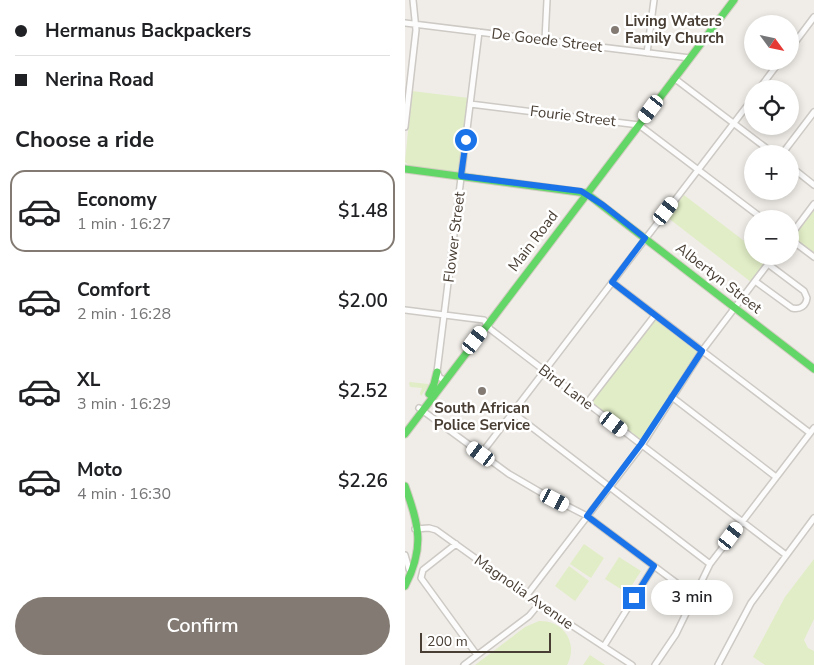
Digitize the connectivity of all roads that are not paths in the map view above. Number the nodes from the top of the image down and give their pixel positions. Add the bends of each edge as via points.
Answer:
1 (413, 0) edge
2 (547, 0) edge
3 (654, 0) edge
4 (734, 0) edge
5 (814, 17) edge
6 (405, 23) edge
7 (415, 24) junction
8 (479, 32) junction
9 (799, 37) edge
10 (545, 40) junction
11 (647, 53) junction
12 (690, 58) junction
13 (674, 78) junction
14 (470, 104) junction
15 (744, 109) edge
16 (814, 112) edge
17 (733, 123) junction
18 (639, 125) junction
19 (405, 127) edge
20 (761, 145) edge
21 (789, 145) edge
22 (405, 169) edge
23 (698, 169) junction
24 (799, 173) edge
25 (461, 176) junction
26 (814, 185) edge
27 (587, 194) junction
28 (814, 204) edge
29 (751, 210) edge
30 (799, 225) edge
31 (645, 238) junction
32 (799, 245) edge
33 (814, 258) edge
34 (767, 265) edge
35 (769, 265) edge
36 (755, 281) junction
37 (612, 282) junction
38 (735, 307) junction
39 (405, 310) edge
40 (444, 315) junction
41 (655, 315) junction
42 (487, 324) junction
43 (702, 351) junction
44 (814, 369) edge
45 (544, 370) junction
46 (437, 372) junction
47 (445, 380) junction
48 (673, 397) junction
49 (587, 403) junction
50 (421, 410) junction
51 (512, 412) junction
52 (405, 425) edge
53 (814, 428) edge
54 (810, 433) junction
55 (405, 434) edge
56 (641, 444) junction
57 (481, 454) junction
58 (776, 477) junction
59 (405, 486) edge
60 (609, 487) junction
61 (405, 499) edge
62 (587, 516) junction
63 (814, 518) edge
64 (742, 521) junction
65 (417, 529) junction
66 (456, 544) junction
67 (405, 555) edge
68 (786, 555) junction
69 (710, 564) junction
70 (654, 566) junction
71 (409, 569) junction
72 (405, 579) edge
73 (405, 586) edge
74 (527, 595) junction
75 (694, 596) junction
76 (539, 604) junction
77 (604, 646) junction
78 (477, 654) junction
79 (463, 665) edge
80 (632, 665) edge
81 (655, 665) edge
82 (718, 665) edge

1 - 7 street
2 - 10 street
3 - 11 street
4 - 12 main road, Main Road
5 - 9 street
6 - 7 street, De Goede Street
7 - 8 street, De Goede Street
7 - 19 street
8 - 10 street, De Goede Street
8 - 14 street, Flower Street
10 - 11 street, De Goede Street
11 - 12 street, De Goede Street
12 - 13 main road, Main Road
13 - 17 street
13 - 18 main road, Main Road
14 - 18 street, Fourie Street
14 - 25 street, Flower Street
15 - 17 street
16 - 21 street
17 - 20 street
17 - 23 street
18 - 23 street, Fourie Street
18 - 27 main road, Main Road
22 - 25 main road, Albertyn Street
23 - 29 street, Fourie Street
23 - 31 street
24 - 26 street
25 - 27 main road, Albertyn Street via 578,190
25 - 40 street, Flower Street
27 - 31 main road, Albertyn Street
27 - 42 main road, Main Road
28 - 30 street
31 - 37 street
31 - 38 main road, Albertyn Street
32 - 33 street
34 - 36 street
35 - 36 street via 804,291 805,305 799,309 792,308
36 - 38 street
37 - 41 street
37 - 45 street
38 - 43 street
38 - 44 main road, Albertyn Street
39 - 40 street, Bird Lane
40 - 42 street, Bird Lane via 482,319
40 - 46 street, Flower Street
41 - 43 street
41 - 49 street
42 - 45 street, Bird Lane
42 - 47 main road, Main Road
43 - 48 street
43 - 54 street
45 - 49 street, Bird Lane
45 - 51 street
46 - 47 street
46 - 50 main road
47 - 50 main road, Main Road
48 - 56 street
48 - 58 street
49 - 56 street, Bird Lane
50 - 52 main road, Main Road
50 - 55 main road, Main Road
50 - 57 street
51 - 57 street
51 - 60 street
53 - 54 street
54 - 58 street
56 - 60 street
56 - 64 street, Bird Lane
57 - 62 street via 533,489
58 - 64 street
59 - 65 main road
60 - 62 street
60 - 69 street
61 - 65 main road
62 - 70 street
62 - 74 street
63 - 68 street
64 - 68 street, Bird Lane
64 - 69 street
65 - 66 street, Magnolia Avenue via 432,528
65 - 71 main road
65 - 73 main road via 418,556
66 - 74 street, Magnolia Avenue
66 - 78 street via 423,570 421,576
67 - 71 street
68 - 82 street via 751,603
69 - 75 street
70 - 75 street
70 - 77 street
71 - 72 main road
74 - 76 street, Magnolia Avenue
75 - 81 street
76 - 77 street, Magnolia Avenue
76 - 78 street via 532,614
77 - 80 street, Magnolia Avenue
78 - 79 street

